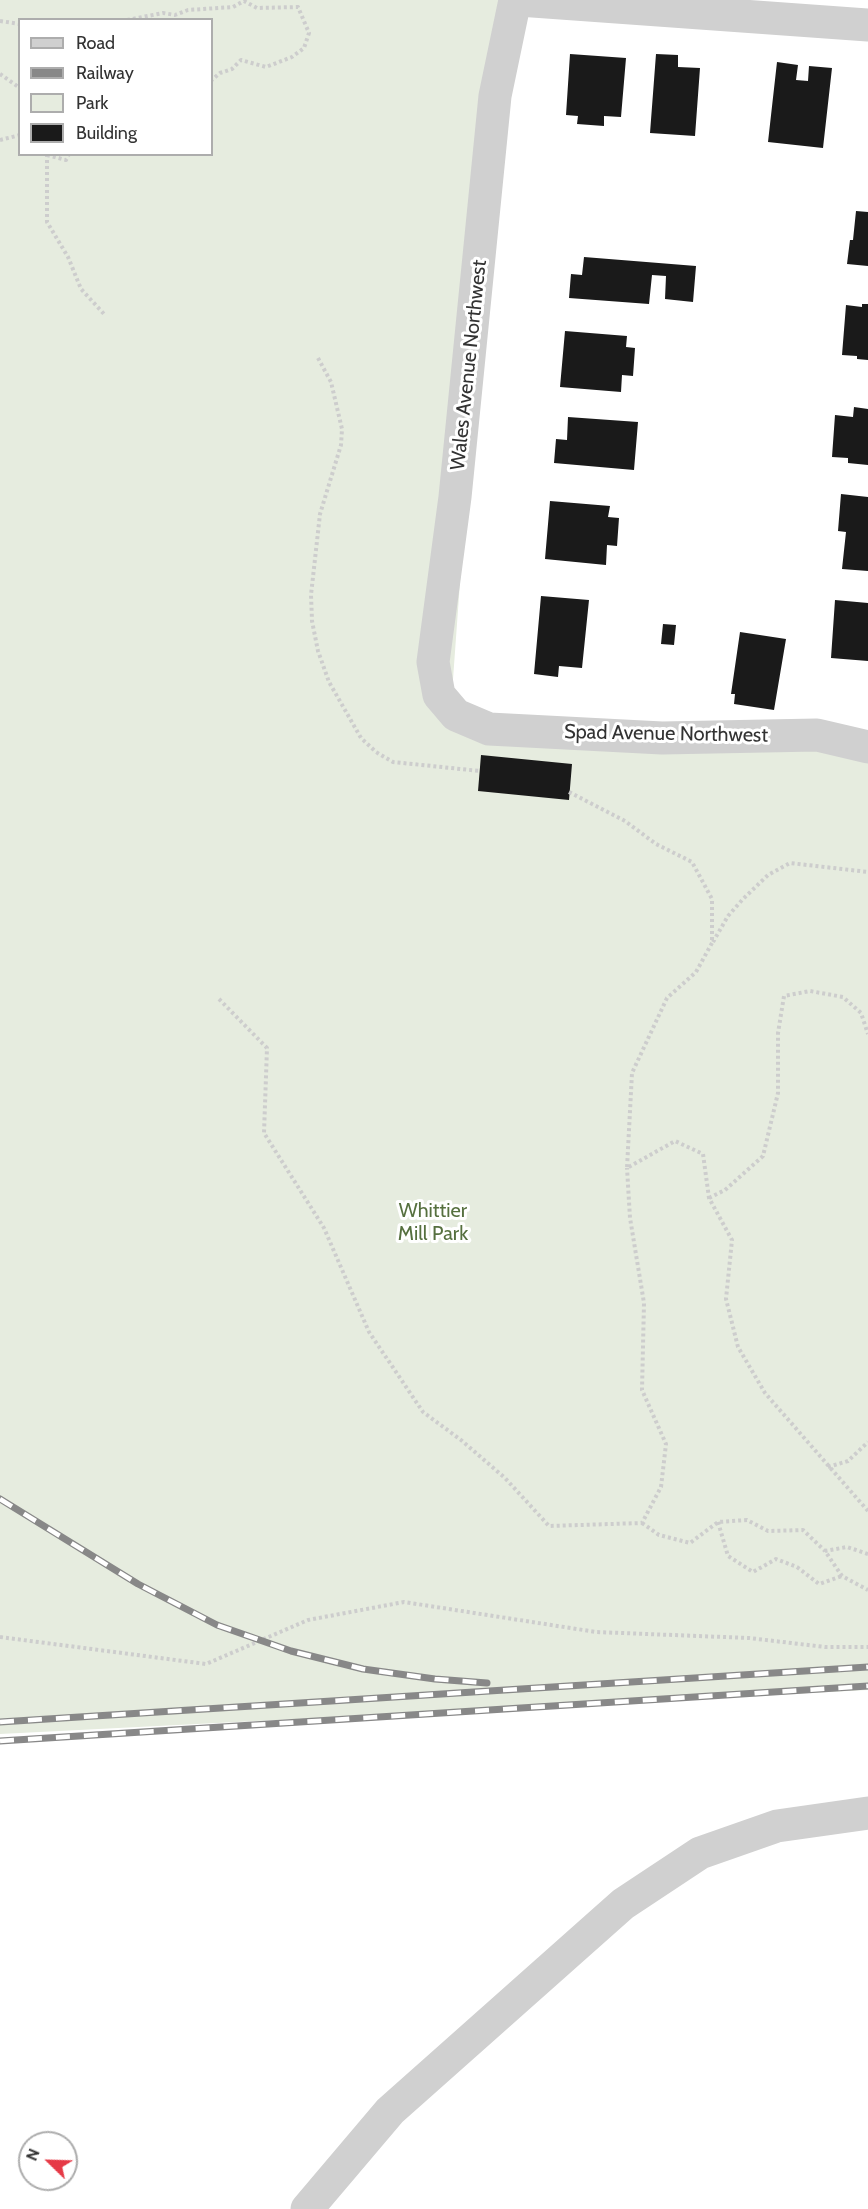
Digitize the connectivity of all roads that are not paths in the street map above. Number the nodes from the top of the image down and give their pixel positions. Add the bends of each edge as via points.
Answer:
1 (517, 0) edge
2 (868, 25) edge
3 (465, 720) joint
4 (868, 747) edge
5 (868, 1813) edge
6 (307, 2209) edge

1 - 2 street
1 - 3 street, Wales Avenue Northwest via 495,96 455,497 432,662 439,695
3 - 4 street, Spad Avenue Northwest via 489,729 662,738 817,735
5 - 6 street via 777,1826 700,1853 623,1904 390,2111

